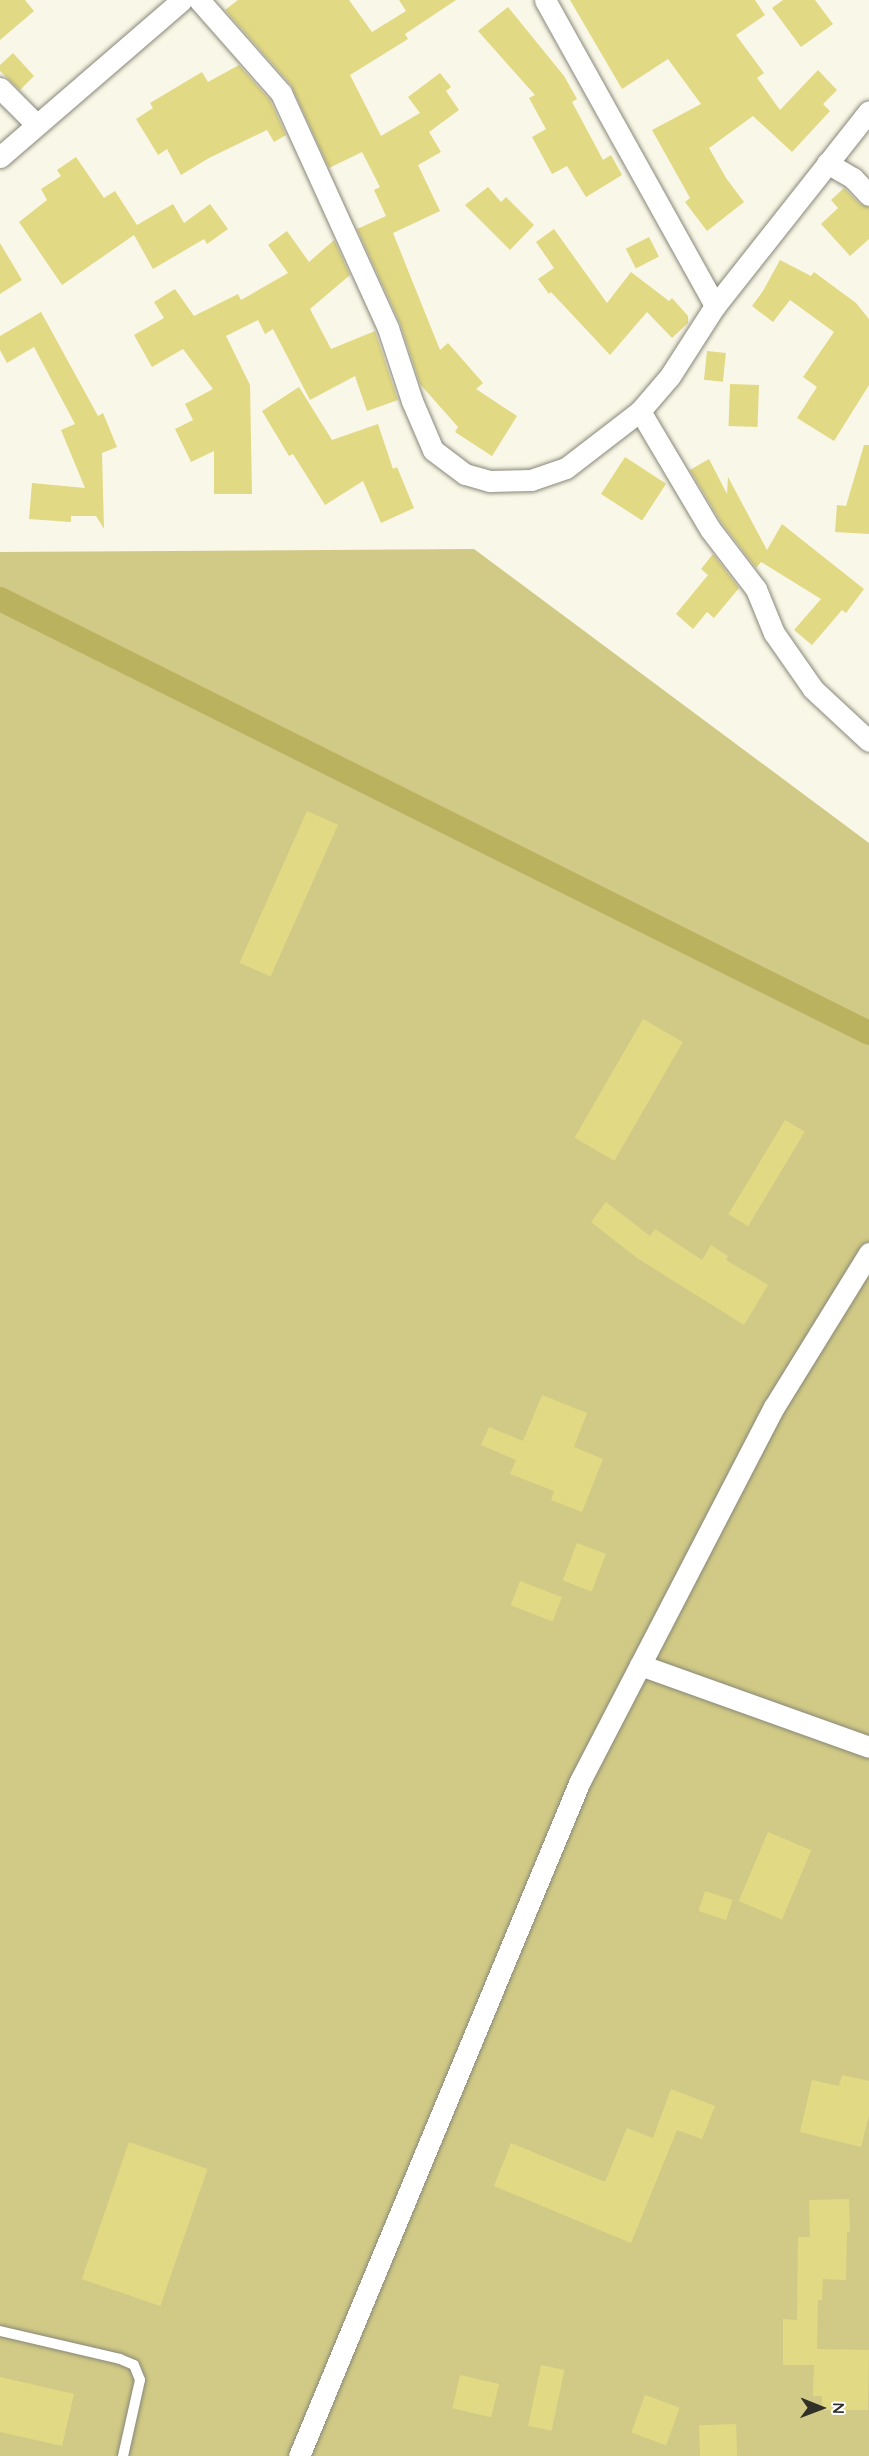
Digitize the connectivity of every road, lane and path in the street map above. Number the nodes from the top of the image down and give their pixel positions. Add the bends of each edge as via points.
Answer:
1 (182, 0) edge
2 (199, 0) edge
3 (545, 0) edge
4 (0, 88) edge
5 (869, 111) edge
6 (36, 124) junction
7 (0, 157) edge
8 (827, 164) junction
9 (869, 195) edge
10 (715, 306) junction
11 (640, 411) junction
12 (869, 741) edge
13 (869, 1253) edge
14 (640, 1665) junction
15 (869, 1747) edge
16 (0, 2331) edge
17 (123, 2456) edge
18 (299, 2456) edge

1 - 6 street
2 - 11 street via 280,93 292,114 388,328 433,450 465,474 490,481 531,480 566,468
3 - 10 street
4 - 6 street
5 - 8 street
6 - 7 street
8 - 9 street via 853,178
8 - 10 street
10 - 11 street via 670,376
11 - 12 street via 710,529 756,589 774,633 806,680
13 - 14 street via 774,1407
14 - 15 street
14 - 18 street via 580,1781
16 - 17 lane via 134,2365 140,2380

